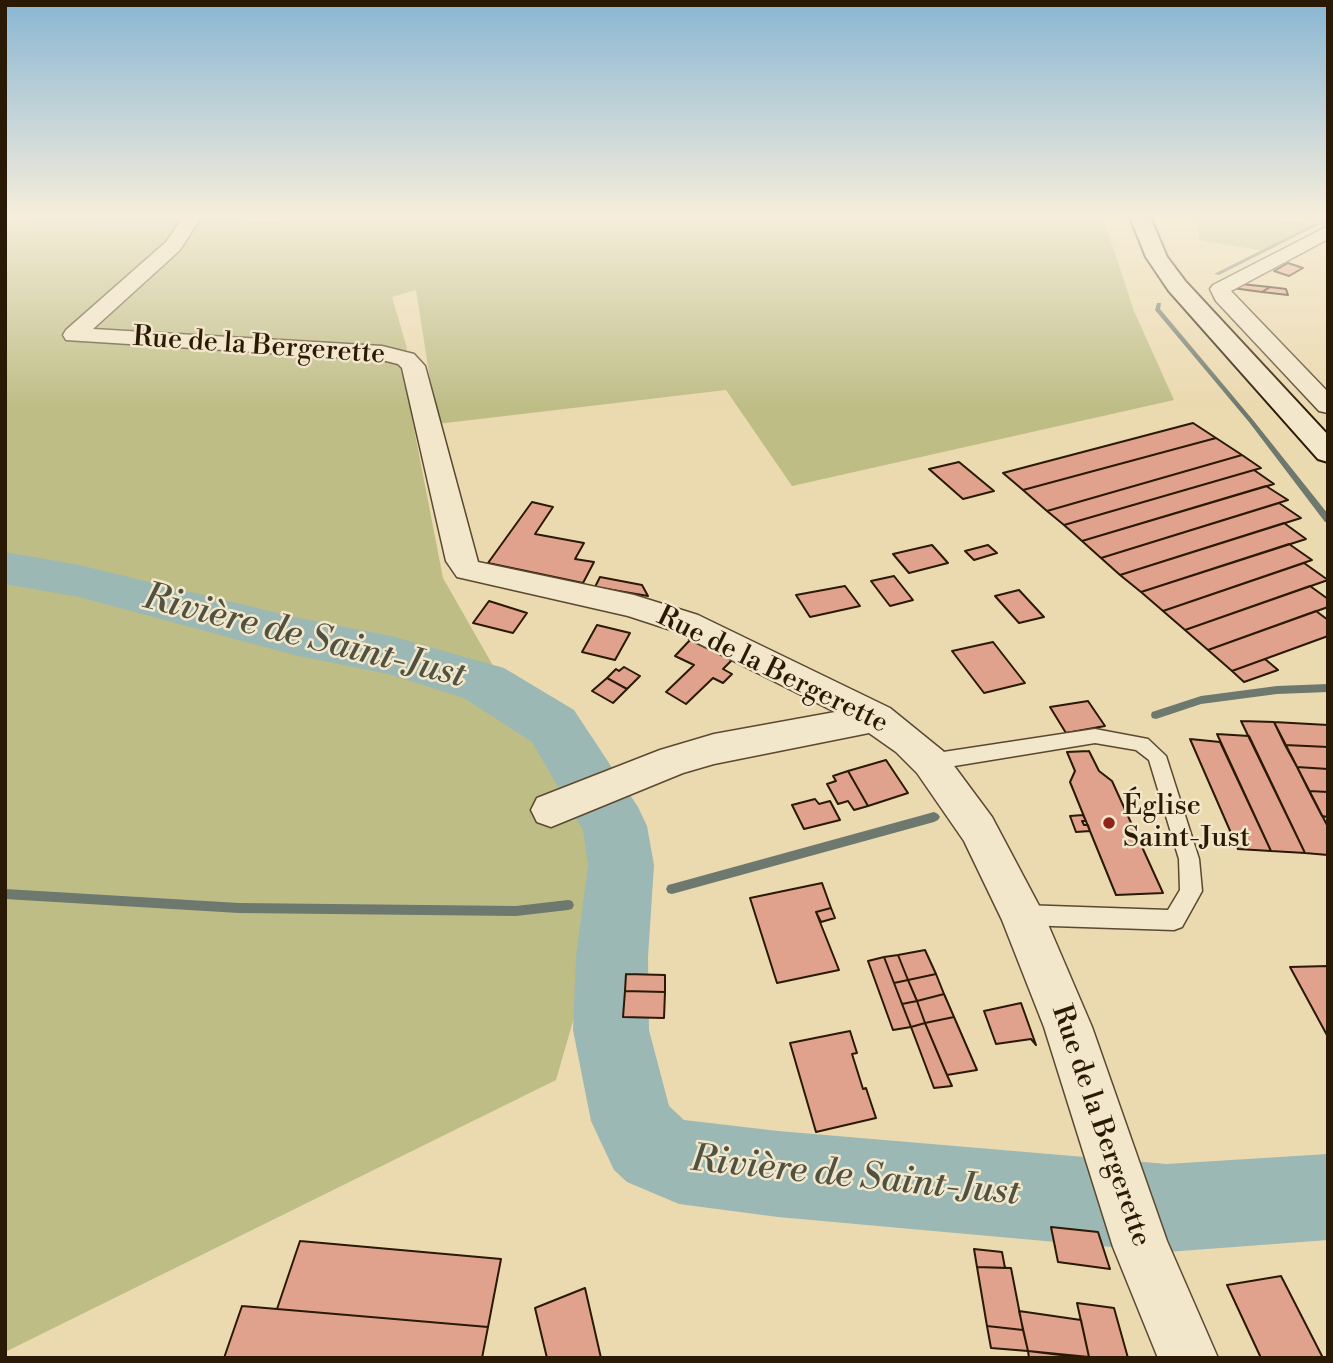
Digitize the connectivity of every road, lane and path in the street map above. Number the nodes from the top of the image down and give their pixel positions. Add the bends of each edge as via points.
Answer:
1 (135, 281) edge
2 (1173, 281) edge
3 (1232, 281) edge
4 (1328, 405) edge
5 (1328, 453) edge
6 (877, 718) junction
7 (930, 762) junction
8 (580, 798) dead end
9 (1023, 915) junction
10 (1188, 1358) edge

1 - 6 street, Rue de la Bergerette via 74,335 382,353 406,359 413,366 460,561 468,570 676,619
2 - 5 main road
3 - 4 street via 1220,292
6 - 7 street, Rue de la Bergerette
6 - 8 street via 714,749
7 - 9 street, Rue de la Bergerette via 978,829
7 - 9 lane via 1096,736 1141,744 1157,756 1189,859 1191,891 1174,920
9 - 10 street, Rue de la Bergerette via 1068,1027 1142,1247

